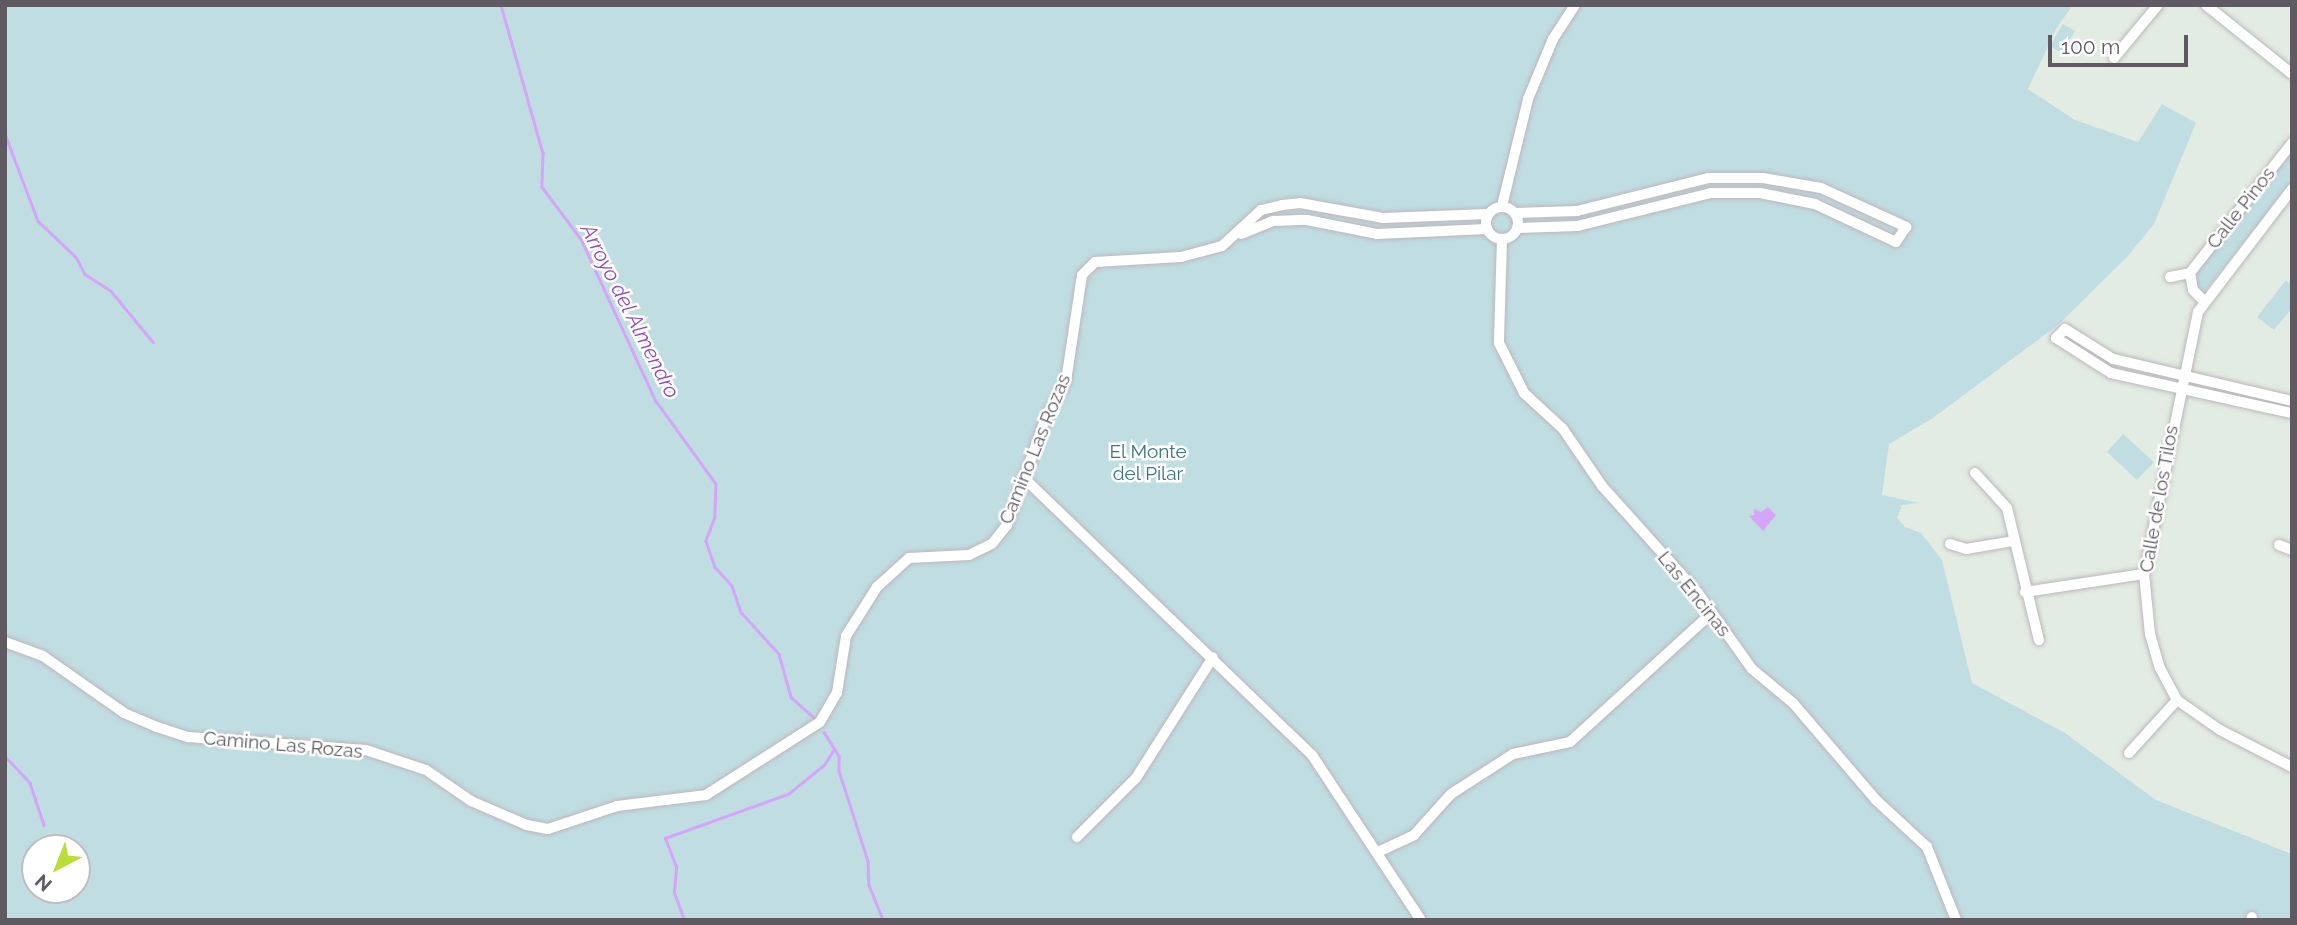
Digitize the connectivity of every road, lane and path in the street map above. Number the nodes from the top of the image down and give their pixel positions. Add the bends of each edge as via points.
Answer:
1 (1575, 5) edge
2 (2158, 5) edge
3 (2206, 5) edge
4 (2115, 58) dead end
5 (2292, 74) edge
6 (2292, 143) edge
7 (2292, 189) edge
8 (1502, 206) junction
9 (1515, 213) junction
10 (1488, 214) junction
11 (1517, 228) junction
12 (1487, 229) junction
13 (1235, 236) junction
14 (1502, 239) junction
15 (2190, 273) junction
16 (2170, 277) dead end
17 (2203, 300) junction
18 (2181, 376) junction
19 (2179, 388) junction
20 (2292, 401) edge
21 (2292, 413) edge
22 (1975, 473) dead end
23 (1023, 477) junction
24 (2014, 541) junction
25 (1950, 544) dead end
26 (2279, 545) dead end
27 (2292, 550) edge
28 (2144, 574) junction
29 (2025, 592) junction
30 (1712, 613) junction
31 (2039, 640) dead end
32 (5, 642) edge
33 (1213, 657) junction
34 (2177, 700) junction
35 (2129, 752) dead end
36 (2292, 767) edge
37 (1077, 836) dead end
38 (1378, 852) junction
39 (1421, 920) edge
40 (1956, 920) edge

1 - 8 street via 1553,39 1528,99
2 - 4 street
3 - 5 street
6 - 15 street, Calle Pinos
7 - 17 street
8 - 9 street
8 - 10 street
9 - 11 street
9 - 11 street via 1577,211 1708,178 1763,178 1821,188 1906,227 1896,242 1815,204 1760,194 1711,193 1578,226
10 - 12 street
10 - 13 street via 1383,218 1300,203 1261,210
11 - 14 street
12 - 13 street via 1377,234 1307,220 1273,220
12 - 14 street
13 - 23 street, Camino Las Rozas via 1222,246 1181,257 1095,262 1082,275 1066,381 1046,416
14 - 30 street, Las Encinas via 1499,342 1524,393 1563,429 1602,486
15 - 16 street
15 - 17 street via 2193,290
17 - 18 street, Calle de los Tilos
18 - 19 street, Calle de los Tilos
18 - 19 street via 2113,359 2065,329 2056,338 2111,373
18 - 20 street
19 - 21 street
19 - 28 street, Calle de los Tilos
22 - 24 street via 2007,508
23 - 32 street, Camino Las Rozas via 1007,525 992,544 969,555 909,558 877,587 846,636 837,693 820,722 706,795 617,806 548,829 508,820 426,770 366,750 188,737 157,727 124,713 43,656
23 - 33 street
24 - 25 street via 1966,549
24 - 29 street
26 - 27 street
28 - 29 street
28 - 34 street, Calle de los Tilos via 2150,634 2160,668
29 - 31 street
30 - 38 street via 1570,742 1513,754 1451,794 1414,835
30 - 40 street, Las Encinas via 1752,669 1793,703 1876,800 1927,848
33 - 37 street via 1136,778
33 - 38 street via 1312,755
34 - 35 street
34 - 36 street, Calle de los Tilos via 2220,730
38 - 39 street

